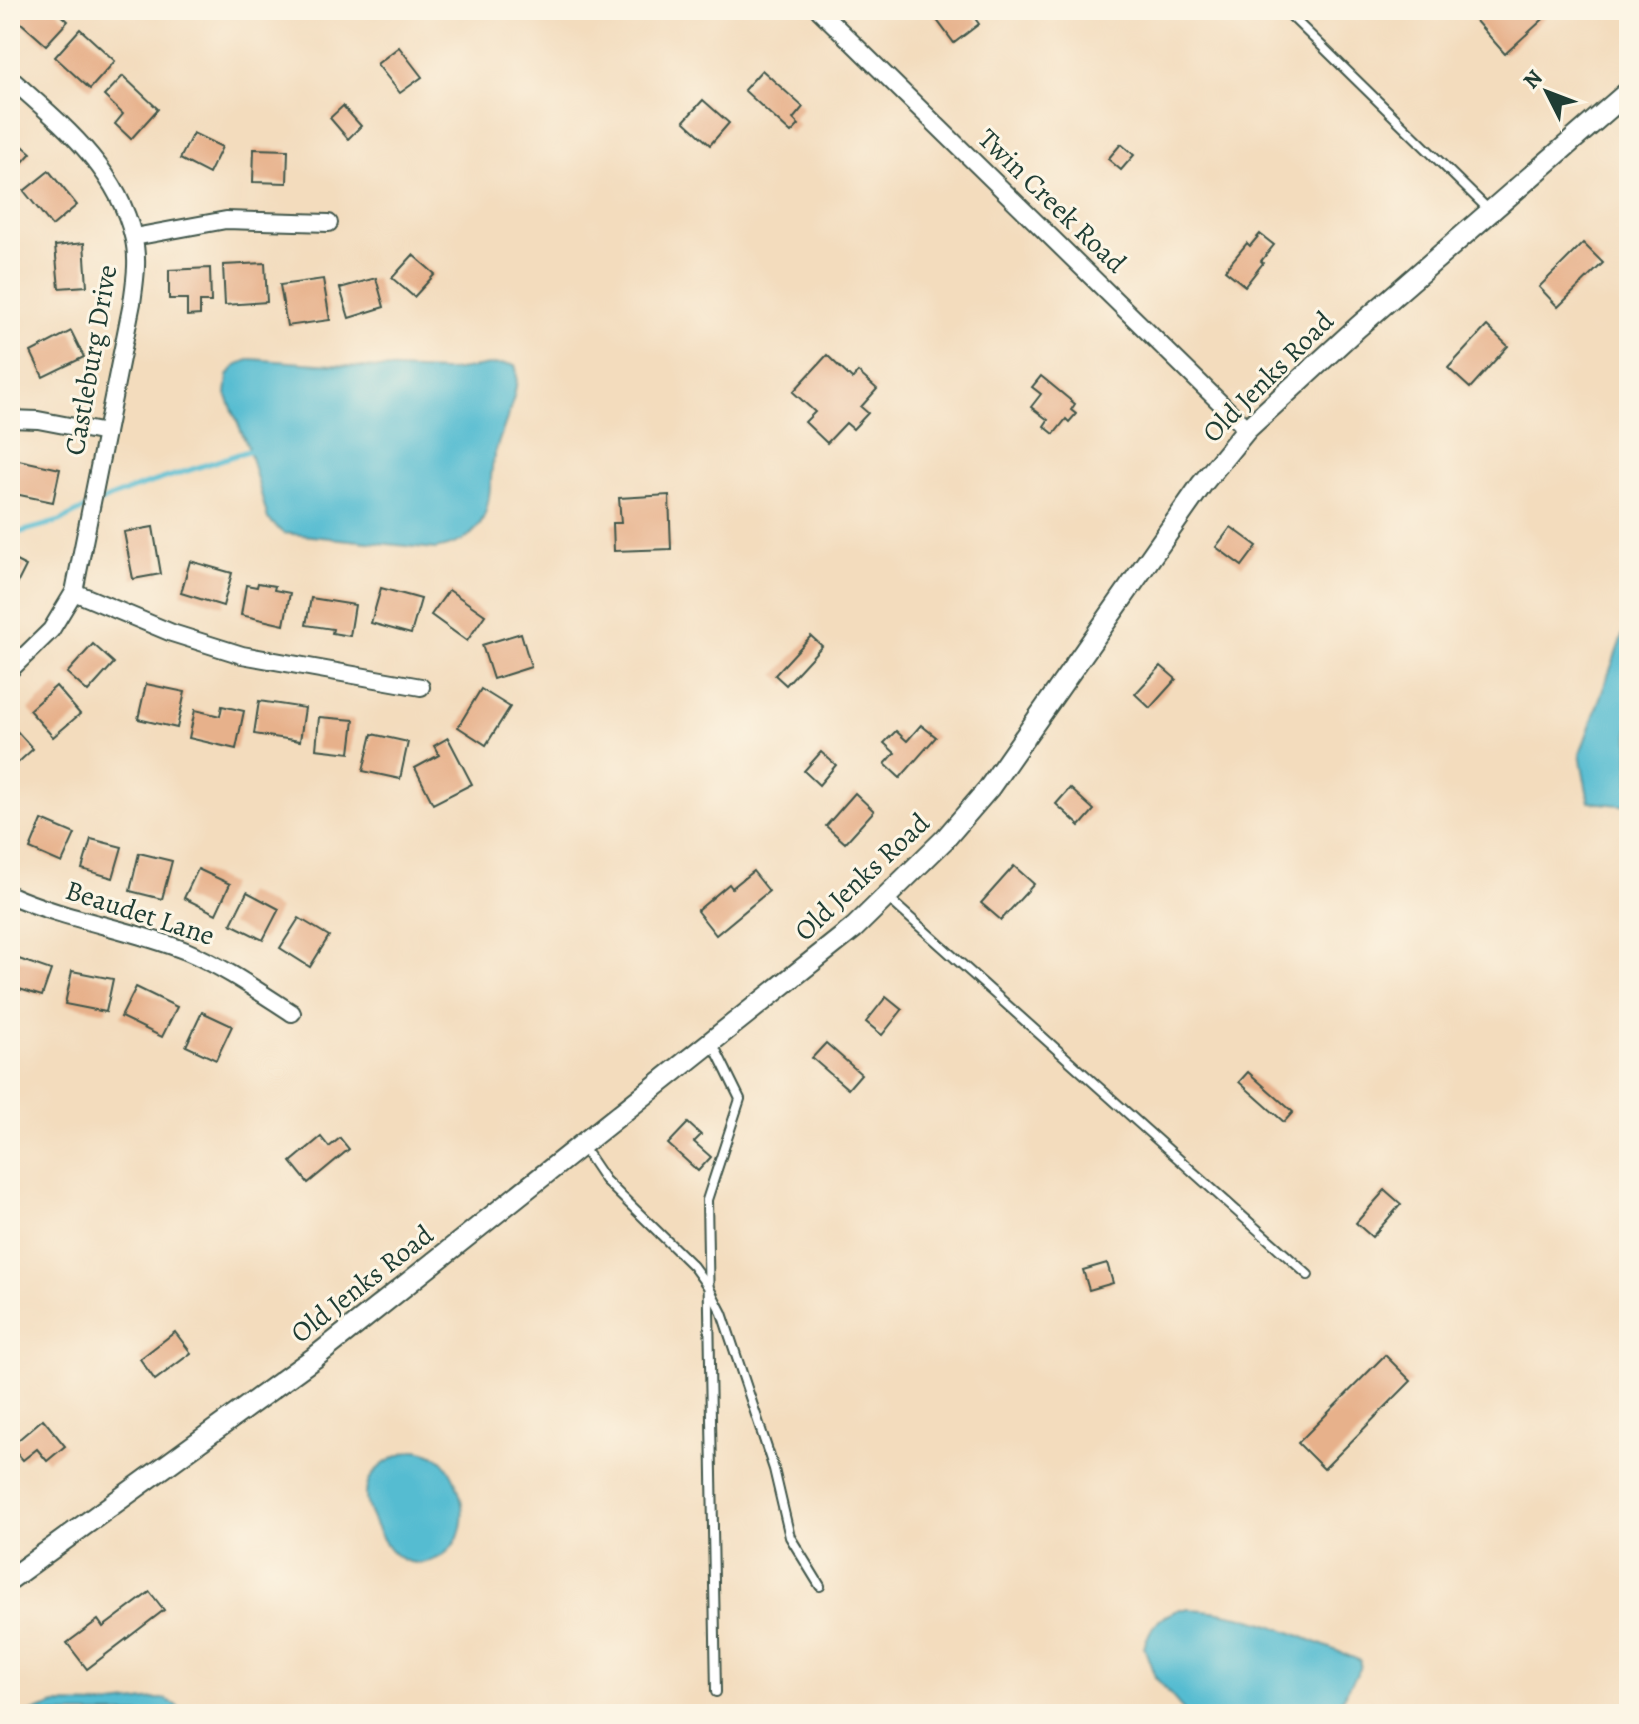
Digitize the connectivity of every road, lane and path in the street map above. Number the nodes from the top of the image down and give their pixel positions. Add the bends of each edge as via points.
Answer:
1 (819, 10) edge
2 (1285, 10) edge
3 (10, 78) edge
4 (1629, 91) edge
5 (1491, 212) junction
6 (329, 223) dead end
7 (134, 237) junction
8 (10, 419) edge
9 (1247, 429) junction
10 (106, 433) junction
11 (74, 592) junction
12 (10, 670) edge
13 (421, 687) dead end
14 (10, 895) edge
15 (888, 897) junction
16 (292, 1013) dead end
17 (712, 1042) junction
18 (581, 1145) junction
19 (1308, 1275) dead end
20 (709, 1288) junction
21 (10, 1579) edge
22 (820, 1586) dead end
23 (716, 1692) dead end

1 - 9 street, Twin Creek Road
2 - 5 lane
3 - 7 street, Castleburg Drive via 71,133 107,175
4 - 5 street, Old Jenks Road
5 - 9 street, Old Jenks Road
6 - 7 street via 226,220
7 - 10 street, Castleburg Drive via 132,303
8 - 10 street
9 - 15 street, Old Jenks Road via 1202,484 989,788
10 - 11 street, Castleburg Drive
11 - 12 street, Castleburg Drive via 51,630
11 - 13 street via 242,655
14 - 16 street, Beaudet Lane via 185,951
15 - 17 street, Old Jenks Road
15 - 19 lane
17 - 18 street, Old Jenks Road
17 - 20 lane via 740,1099 707,1200
18 - 20 lane via 605,1180
18 - 21 street, Old Jenks Road via 314,1358
20 - 22 lane via 774,1469 790,1537
20 - 23 lane

